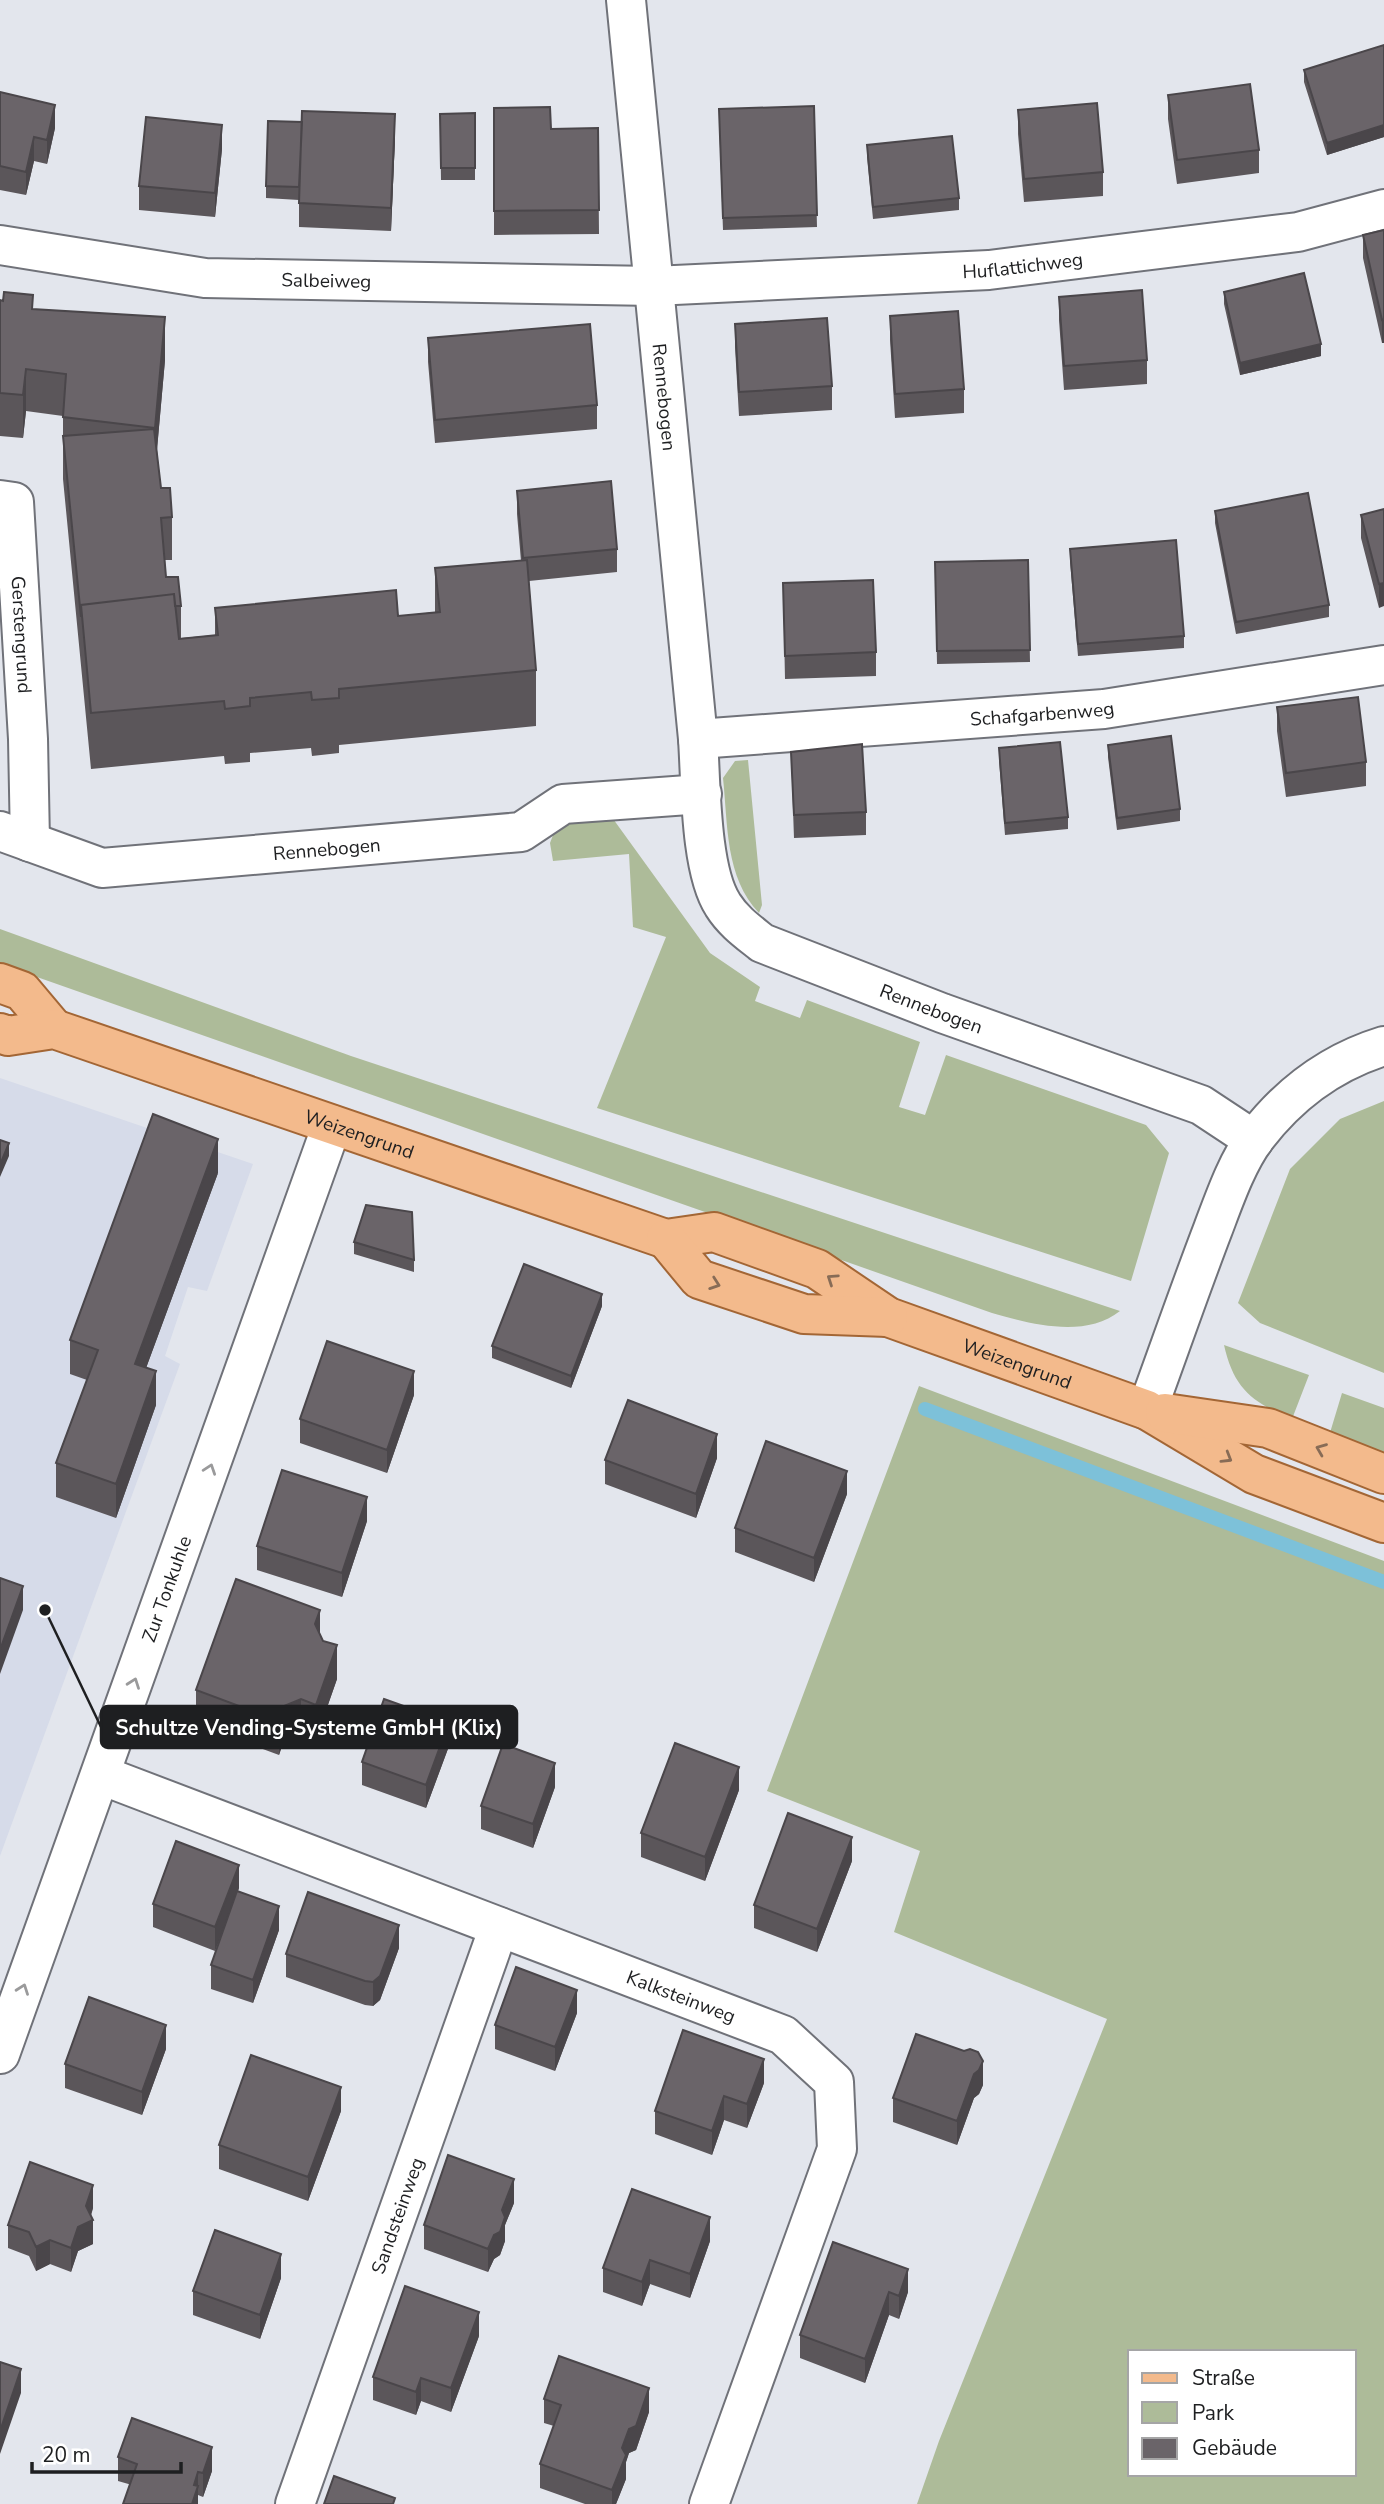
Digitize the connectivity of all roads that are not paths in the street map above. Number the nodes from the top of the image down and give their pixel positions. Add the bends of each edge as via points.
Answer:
1 (626, 0) edge
2 (1384, 209) edge
3 (0, 245) edge
4 (654, 286) junction
5 (0, 499) edge
6 (1384, 665) edge
7 (14, 735) edge
8 (698, 739) junction
9 (702, 794) junction
10 (15, 836) edge
11 (0, 983) edge
12 (54, 1028) junction
13 (0, 1033) edge
14 (1384, 1046) edge
15 (332, 1125) junction
16 (1254, 1140) junction
17 (1147, 1410) junction
18 (1384, 1474) edge
19 (1384, 1522) edge
20 (101, 1775) junction
21 (499, 1927) junction
22 (0, 2054) edge
23 (295, 2504) edge
24 (709, 2504) edge

1 - 4 street, Rennebogen
2 - 4 street, Huflattichweg via 1298,232 989,270
3 - 4 street, Salbeiweg via 205,278
4 - 8 street, Rennebogen
5 - 7 street, Gerstengrund via 14,502
6 - 8 street, Schafgarbenweg via 1104,709
7 - 10 street, Gerstengrund
8 - 9 street, Rennebogen
9 - 10 street, Rennebogen via 563,804 521,832 102,868
9 - 16 street, Rennebogen via 711,882 722,905 762,943 1201,1105
11 - 12 main road, Weizengrund via 22,991
12 - 13 main road, Weizengrund
12 - 15 main road, Weizengrund
14 - 16 street via 1355,1055 1312,1080 1278,1110
15 - 17 main road, Weizengrund via 666,1240 699,1279 804,1314 888,1317
20 -> 15 street, Zur Tonkuhle
16 - 17 street via 1227,1194
18 -> 17 main road, Weizengrund via 1268,1428
17 -> 19 main road, Weizengrund via 1254,1474
20 - 21 street, Kalksteinweg
22 -> 20 street, Zur Tonkuhle
21 - 23 street, Sandsteinweg
21 - 24 street, Kalksteinweg via 783,2035 834,2082 836,2149

